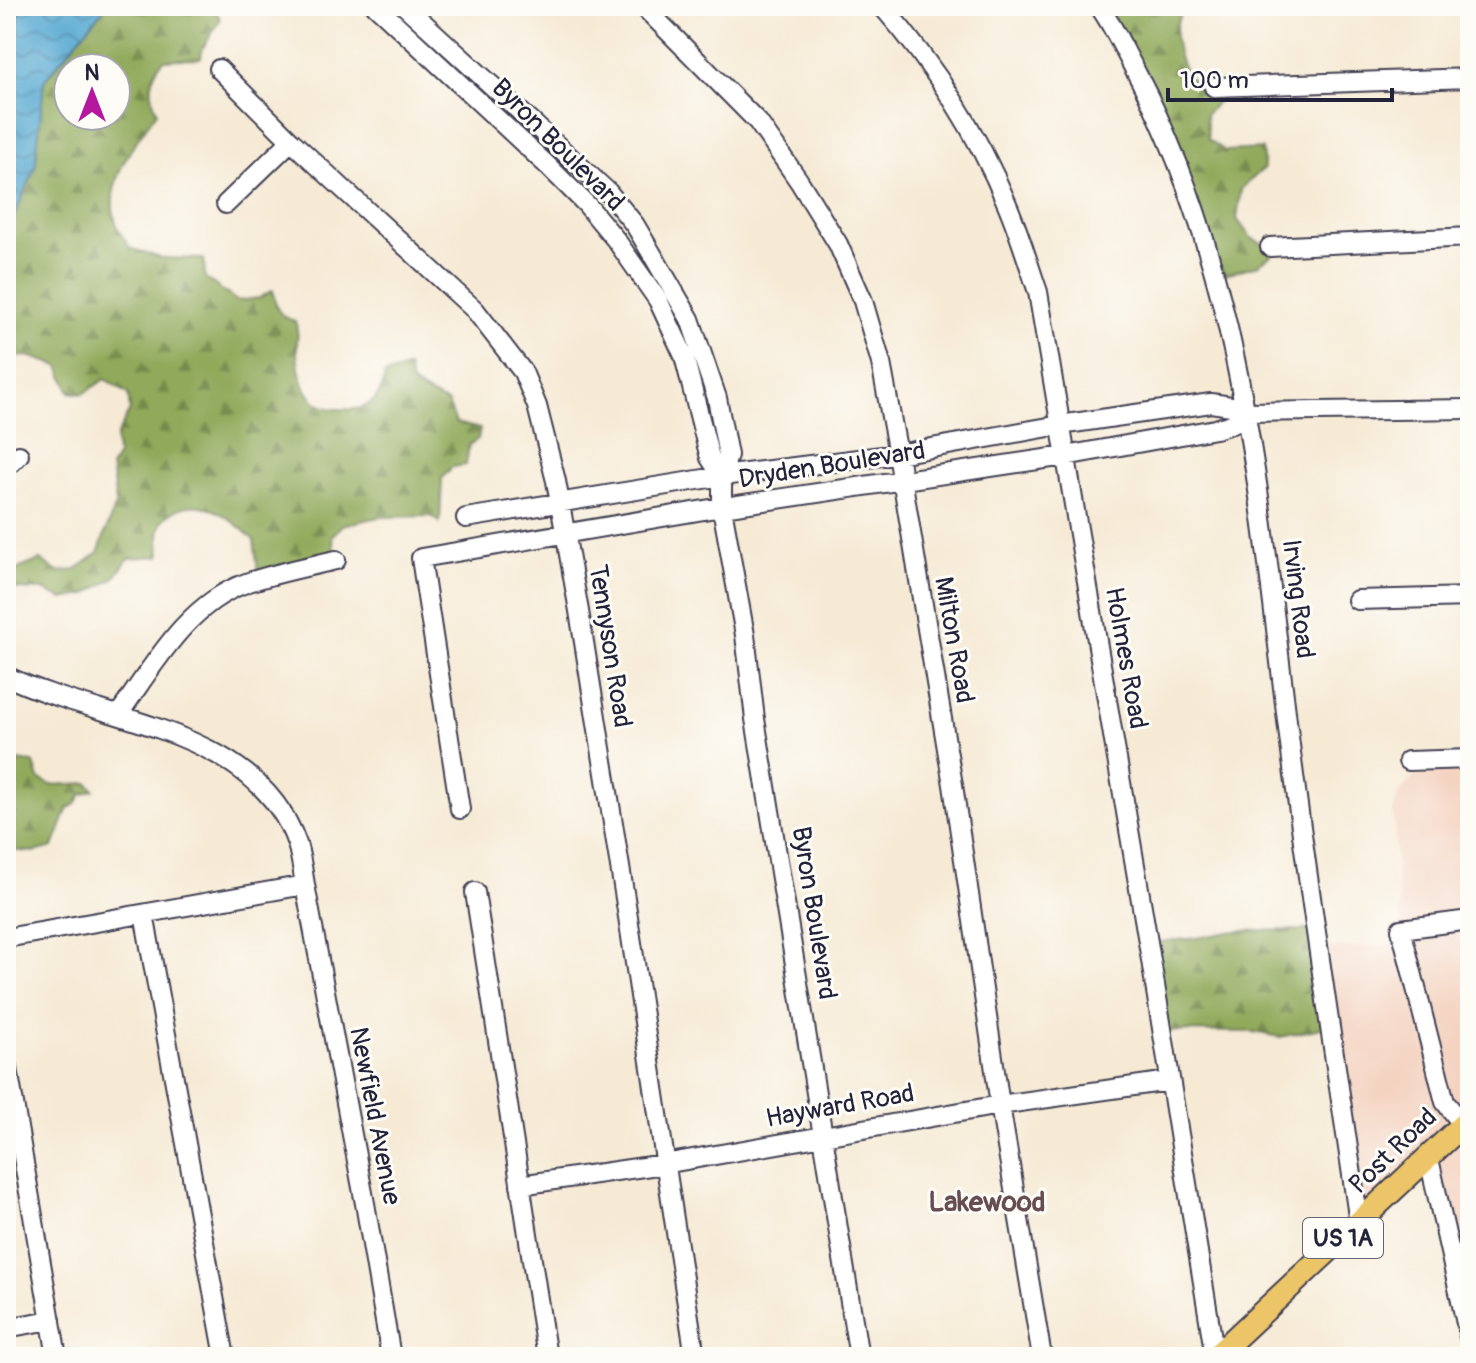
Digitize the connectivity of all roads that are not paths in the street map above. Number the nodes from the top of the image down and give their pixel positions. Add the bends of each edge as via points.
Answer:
1 (376, 6) edge
2 (405, 6) edge
3 (643, 6) edge
4 (882, 6) edge
5 (1099, 6) edge
6 (219, 69) dead end
7 (1470, 78) edge
8 (1214, 87) dead end
9 (527, 119) junction
10 (513, 133) junction
11 (291, 141) junction
12 (226, 204) dead end
13 (1470, 237) edge
14 (643, 239) junction
15 (1270, 247) dead end
16 (624, 252) junction
17 (1470, 409) edge
18 (1246, 412) junction
19 (1060, 425) junction
20 (898, 454) junction
21 (1065, 456) junction
22 (722, 476) junction
23 (902, 480) junction
24 (560, 504) junction
25 (722, 508) junction
26 (466, 518) dead end
27 (564, 534) junction
28 (336, 560) dead end
29 (1470, 597) edge
30 (1357, 600) dead end
31 (6, 676) edge
32 (119, 714) junction
33 (1470, 759) edge
34 (1408, 761) dead end
35 (460, 809) dead end
36 (305, 885) junction
37 (475, 892) dead end
38 (144, 914) junction
39 (1470, 920) edge
40 (6, 938) edge
41 (6, 1057) edge
42 (1169, 1081) junction
43 (1000, 1105) junction
44 (1467, 1126) edge
45 (822, 1136) junction
46 (1429, 1159) junction
47 (664, 1164) junction
48 (520, 1185) junction
49 (1359, 1223) junction
50 (51, 1320) junction
51 (6, 1328) edge
52 (1470, 1341) edge
53 (57, 1357) edge
54 (225, 1357) edge
55 (391, 1357) edge
56 (547, 1357) edge
57 (695, 1357) edge
58 (859, 1357) edge
59 (1042, 1357) edge
60 (1215, 1357) edge

1 - 10 street, Byron Boulevard
2 - 9 street, Byron Boulevard
3 - 20 street, Milton Road via 758,122 838,244 863,301 881,363
4 - 19 street, Holmes Road via 960,111 1007,204 1038,292
5 - 18 street, Irving Road via 1157,112 1189,193 1221,295
6 - 11 street, Tennyson Road
7 - 8 street
9 - 10 street
9 - 14 street, Byron Boulevard via 608,192
10 - 16 street, Byron Boulevard via 587,205
11 - 12 street
11 - 24 street, Tennyson Road via 475,310 523,372 537,406
13 - 15 street
14 - 16 street
14 - 22 street, Byron Boulevard via 690,319 717,398 728,455
16 - 22 street, Byron Boulevard via 658,300 684,356 710,458
17 - 18 street, Dryden Boulevard
18 - 19 street, Dryden Boulevard via 1211,403
18 - 21 street, Dryden Boulevard via 1215,429
18 - 49 street, Irving Road
19 - 20 street, Dryden Boulevard
19 - 21 street, Holmes Road
20 - 22 street, Dryden Boulevard
20 - 23 street, Milton Road
21 - 23 street, Dryden Boulevard
21 - 42 street, Holmes Road
22 - 24 street, Dryden Boulevard
22 - 25 street, Byron Boulevard
23 - 25 street, Dryden Boulevard
23 - 43 street, Milton Road
24 - 26 street, Dryden Boulevard
24 - 27 street, Tennyson Road
25 - 27 street, Dryden Boulevard
25 - 45 street, Byron Boulevard
27 - 35 street, Dryden Boulevard via 421,558
27 - 47 street, Tennyson Road
28 - 32 street via 244,584 216,599 162,652
29 - 30 street
31 - 32 street, Newfield Avenue
32 - 36 street, Newfield Avenue via 199,745 230,761 255,783 273,800 297,843
33 - 34 street
36 - 38 street
36 - 55 street, Newfield Avenue
37 - 48 street
38 - 40 street
38 - 54 street
39 - 44 street via 1401,929 1445,1102
41 - 50 street
42 - 43 street, Hayward Road
42 - 60 street, Holmes Road
43 - 45 street, Hayward Road
43 - 59 street, Milton Road
44 - 46 main road, Post Road / US 1A
45 - 47 street, Hayward Road
45 - 58 street, Byron Boulevard
46 - 49 main road, Post Road / US 1A
46 - 52 street
47 - 48 street, Hayward Road
47 - 57 street, Tennyson Road
48 - 56 street
49 - 60 main road, Post Road / US 1A
50 - 51 street
50 - 53 street

